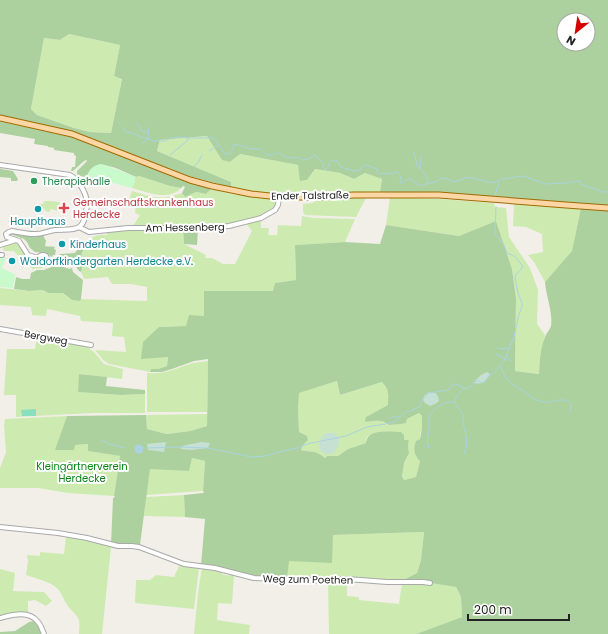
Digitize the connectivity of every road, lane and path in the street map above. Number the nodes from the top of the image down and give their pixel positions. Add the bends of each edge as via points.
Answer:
1 (0, 118) edge
2 (0, 165) edge
3 (279, 197) junction
4 (608, 208) edge
5 (79, 227) junction
6 (16, 240) junction
7 (0, 245) edge
8 (38, 258) dead end
9 (0, 329) edge
10 (91, 345) dead end
11 (0, 527) edge
12 (430, 583) dead end
13 (0, 618) edge
14 (44, 634) edge

1 - 3 main road, Ender Talstraße via 72,134 190,180 232,191
2 - 5 street via 70,175 74,178 87,200 84,221
3 - 4 main road, Ender Talstraße via 439,195
3 - 5 street, Am Hessenberg via 276,210 261,218 230,226 128,228 89,232
5 - 6 street, Am Hessenberg via 40,234 12,231 6,234 7,237
6 - 7 street
6 - 8 street, Am Hessenberg via 28,255
9 - 10 street, Bergweg
11 - 12 street, Weg zum Poethen via 58,533 118,546 139,546 184,564 215,568 254,578
13 - 14 street via 18,614 34,618

